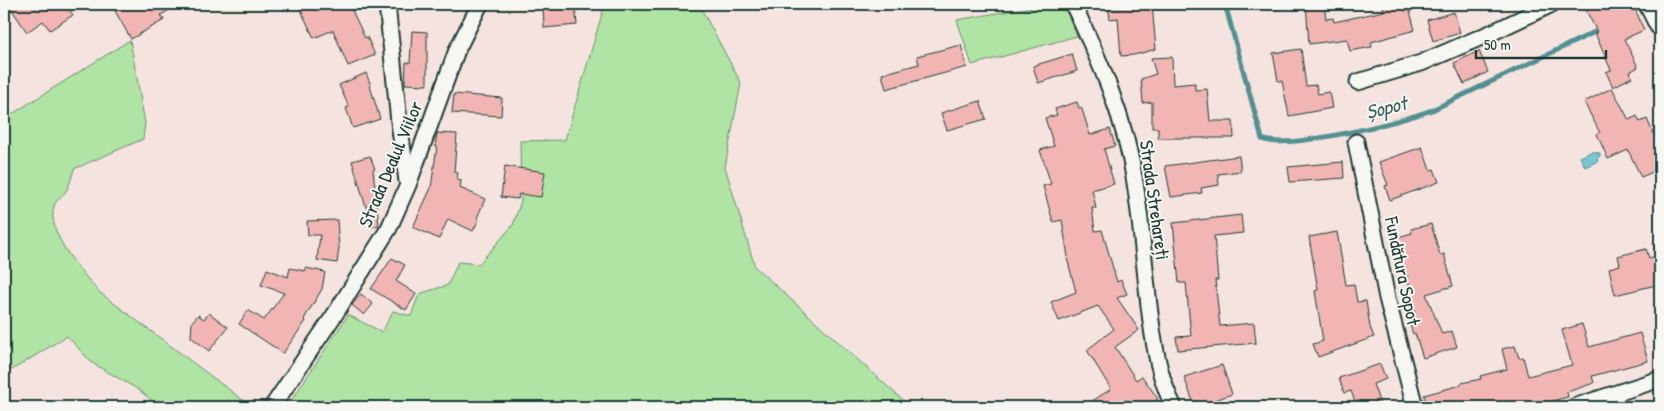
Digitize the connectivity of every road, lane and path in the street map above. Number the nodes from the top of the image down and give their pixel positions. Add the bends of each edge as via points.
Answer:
1 (386, 4) edge
2 (480, 4) edge
3 (1073, 4) edge
4 (1552, 4) edge
5 (1650, 4) edge
6 (1660, 24) edge
7 (1358, 82) dead end
8 (1356, 142) dead end
9 (408, 185) junction
10 (1660, 379) edge
11 (272, 407) edge
12 (1174, 407) edge
13 (1415, 407) edge
14 (1574, 407) edge

1 - 9 street
2 - 9 street, Strada Dealul Viilor via 458,50
3 - 12 street, Strada Strehareți via 1116,104 1129,147 1152,330 1161,376
4 - 7 street via 1421,63
5 - 6 main road
8 - 13 street, Fundătura Sopot via 1387,298
9 - 11 street, Strada Dealul Viilor via 389,228
10 - 14 street

